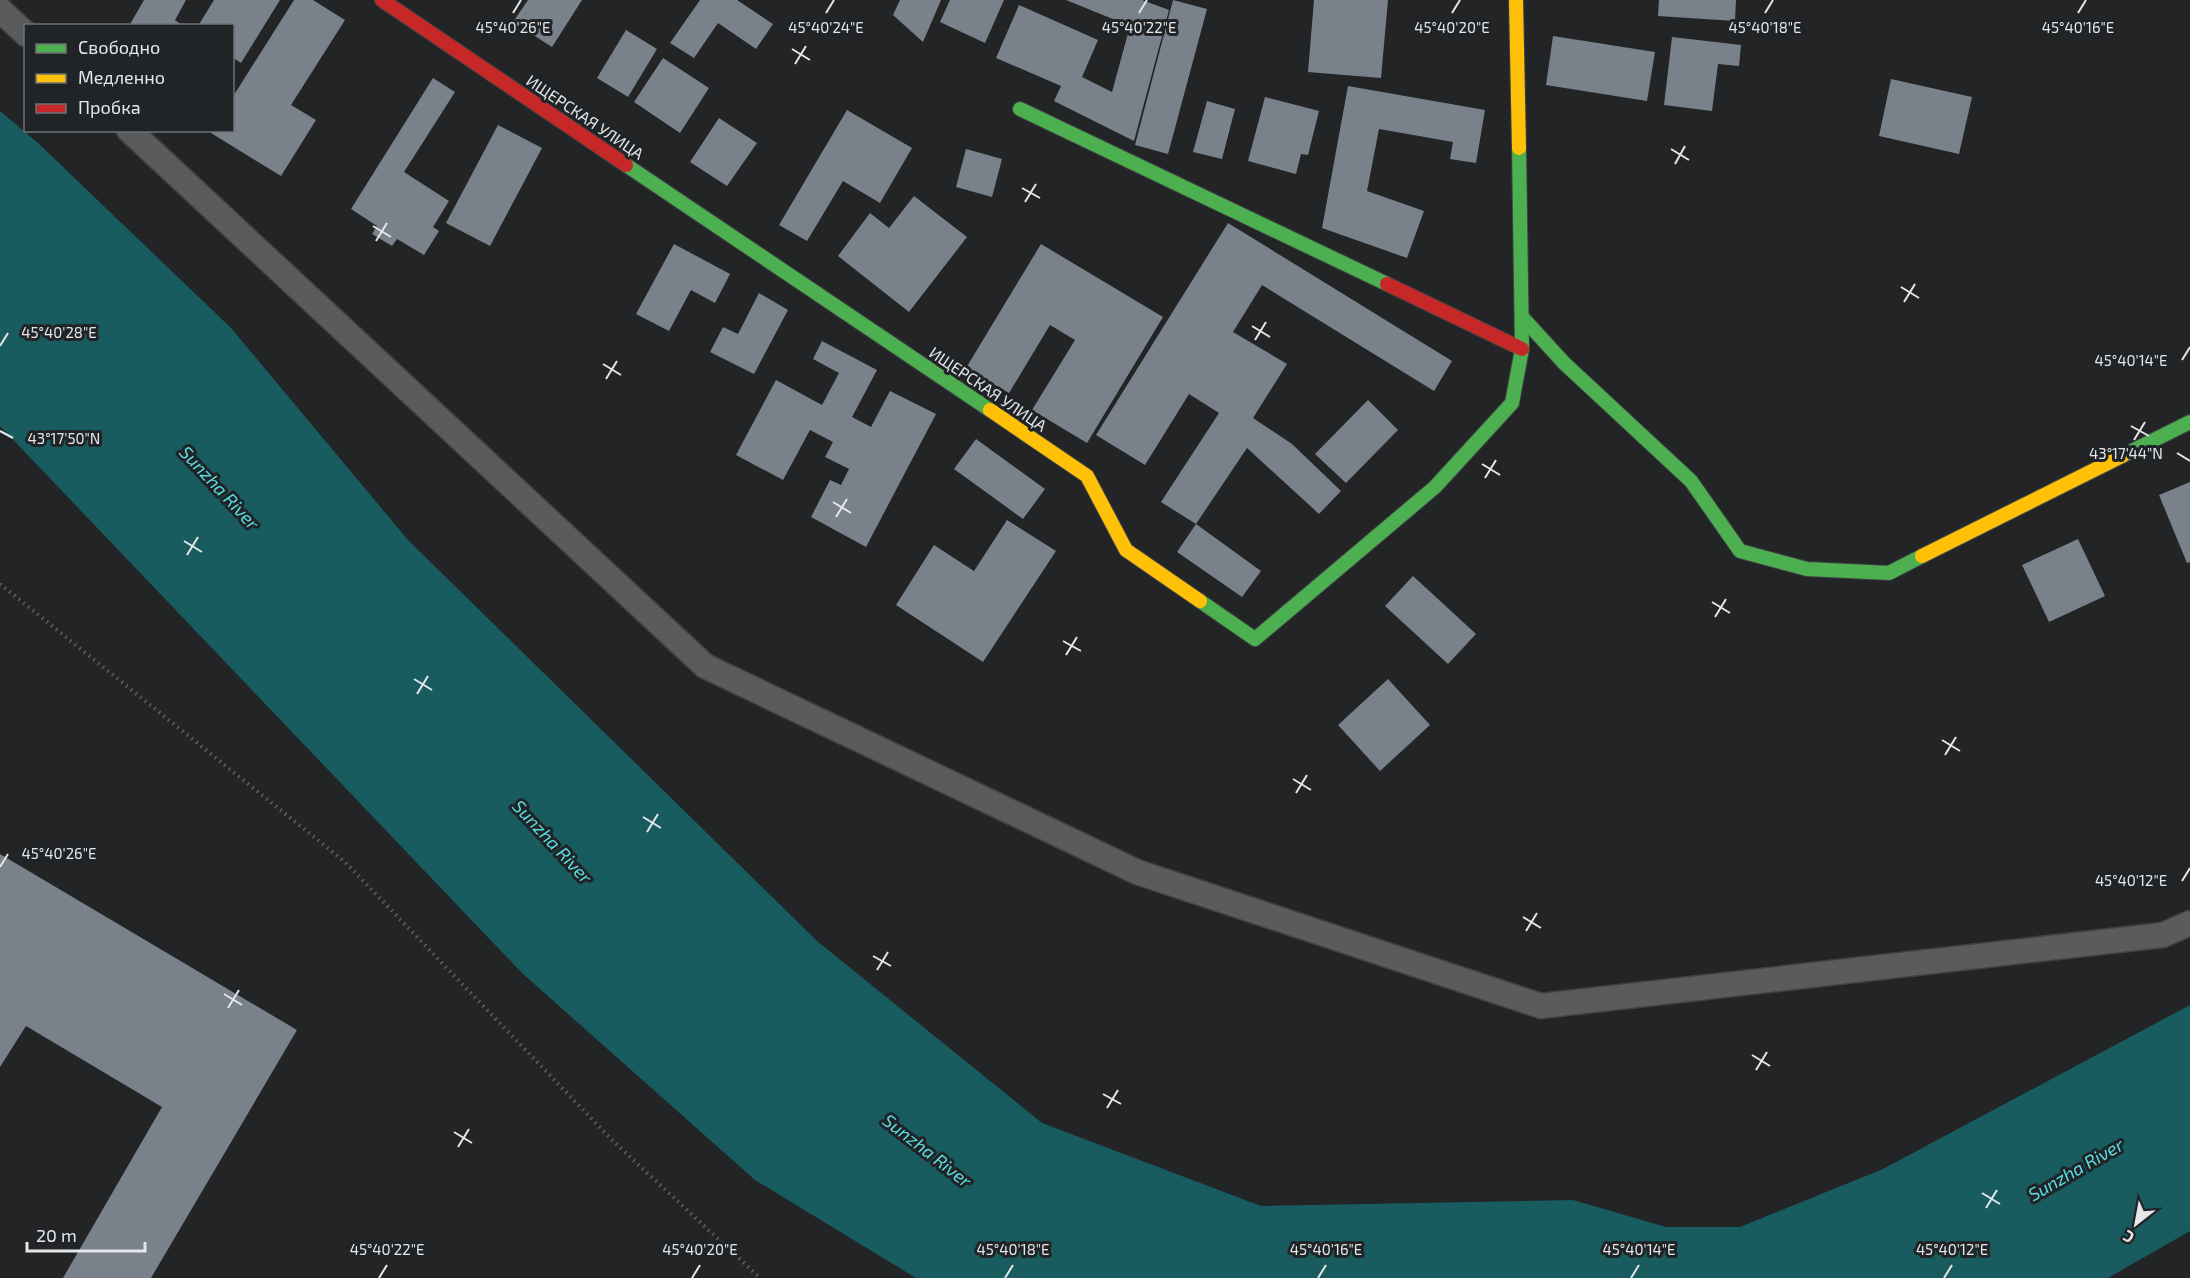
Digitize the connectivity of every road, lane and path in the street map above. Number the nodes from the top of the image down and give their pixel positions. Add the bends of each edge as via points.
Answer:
1 (382, 0) edge
2 (1516, 0) edge
3 (0, 10) edge
4 (24, 32) edge
5 (1020, 109) dead end
6 (131, 132) edge
7 (1522, 317) junction
8 (1522, 349) junction
9 (2190, 422) edge
10 (0, 584) edge
11 (2190, 923) edge
12 (760, 1278) edge

1 - 8 street, ИЩЕРСКАЯ УЛИЦА via 1087,476 1126,550 1255,639 1436,487 1512,403
2 - 7 street
3 - 4 lane
5 - 8 street
6 - 11 lane via 705,666 1137,873 1540,1006 2163,935
7 - 8 street
7 - 9 street via 1564,363 1691,481 1740,551 1807,569 1889,573
10 - 12 path via 345,862 613,1141

